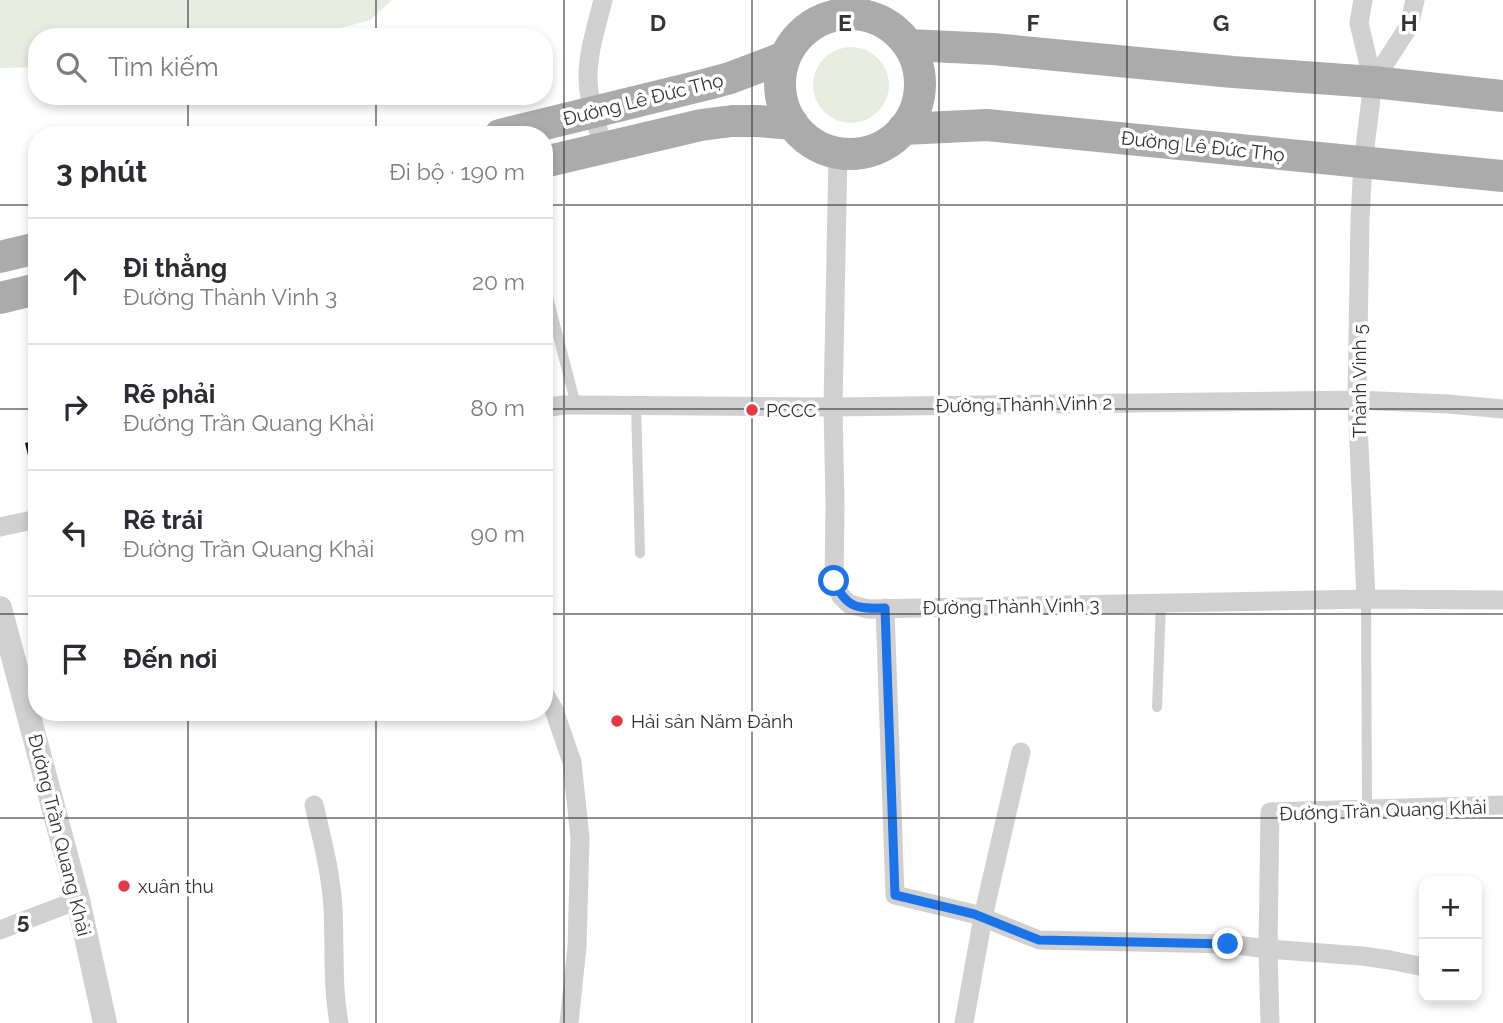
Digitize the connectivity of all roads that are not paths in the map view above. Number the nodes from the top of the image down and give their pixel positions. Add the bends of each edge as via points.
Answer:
1 (603, 0) edge
2 (1363, 0) edge
3 (1415, 0) edge
4 (855, 7) edge
5 (909, 45) junction
6 (785, 57) junction
7 (1373, 82) junction
8 (1503, 96) edge
9 (594, 111) junction
10 (793, 124) junction
11 (535, 126) edge
12 (903, 129) junction
13 (603, 147) junction
14 (838, 153) junction
15 (553, 160) edge
16 (1363, 163) junction
17 (1503, 176) edge
18 (28, 250) edge
19 (0, 257) edge
20 (28, 291) edge
21 (0, 298) edge
22 (553, 317) edge
23 (1357, 400) junction
24 (576, 405) junction
25 (636, 405) junction
26 (553, 407) edge
27 (833, 407) junction
28 (1503, 409) edge
29 (28, 521) edge
30 (0, 527) edge
31 (640, 553) dead end
32 (1366, 599) junction
33 (1503, 600) edge
34 (1161, 603) junction
35 (0, 608) edge
36 (885, 608) junction
37 (1157, 707) dead end
38 (553, 708) edge
39 (28, 711) edge
40 (31, 721) edge
41 (1021, 752) dead end
42 (314, 805) dead end
43 (1503, 805) edge
44 (1367, 809) junction
45 (79, 900) junction
46 (983, 917) junction
47 (0, 930) edge
48 (1268, 949) junction
49 (1419, 967) edge
50 (104, 1023) edge
51 (339, 1023) edge
52 (569, 1023) edge
53 (964, 1023) edge
54 (1270, 1023) edge

1 - 9 street via 589,68
2 - 7 street via 1359,23
3 - 7 street via 1409,26
4 - 5 main road via 897,31
4 - 6 main road via 808,28
5 - 7 main road
5 - 12 main road via 918,65 920,88 915,110
6 - 9 main road, Đường Lê Đức Thọ via 730,78
6 - 10 main road via 782,103
7 - 8 main road
7 - 16 street, Thành Vinh 5
9 - 11 main road, Đường Lê Đức Thọ
9 - 13 street
10 - 13 main road, Đường Lê Đức Thọ via 712,124
10 - 14 main road via 805,138
12 - 14 main road via 874,150
12 - 16 main road, Đường Lê Đức Thọ via 987,125
13 - 15 main road, Đường Lê Đức Thọ
14 - 27 street, Đường Thành Vinh 3
16 - 17 main road, Đường Lê Đức Thọ
16 - 23 street, Thành Vinh 5
18 - 19 main road
20 - 21 main road
22 - 24 lane
23 - 27 street, Đường Thành Vinh 2
23 - 28 street, Đường Thành Vinh 2
23 - 32 street, Thành Vinh 5
24 - 25 street, Đường Thành Vinh 2
24 - 26 street, Đường Thành Vinh 2
25 - 27 street, Đường Thành Vinh 2
25 - 31 lane
27 - 36 street, Đường Thành Vinh 3 via 834,581 849,604
29 - 30 street
32 - 33 street, Đường Thành Vinh 3
32 - 34 street, Đường Thành Vinh 3
32 - 44 lane
34 - 36 street, Đường Thành Vinh 3
34 - 37 lane
35 - 39 street, Đường Trần Quang Khải
36 - 46 street via 895,895
38 - 52 street via 572,762 580,838 578,947
40 - 45 street, Đường Trần Quang Khải
41 - 46 street
42 - 51 street via 331,888
43 - 44 street, Đường Trần Quang Khải
44 - 48 street, Đường Trần Quang Khải via 1270,812
45 - 47 street
45 - 50 street, Đường Trần Quang Khải
46 - 48 street via 1039,940
46 - 53 street
48 - 49 street via 1362,956
48 - 54 street, Đường Trần Quang Khải

